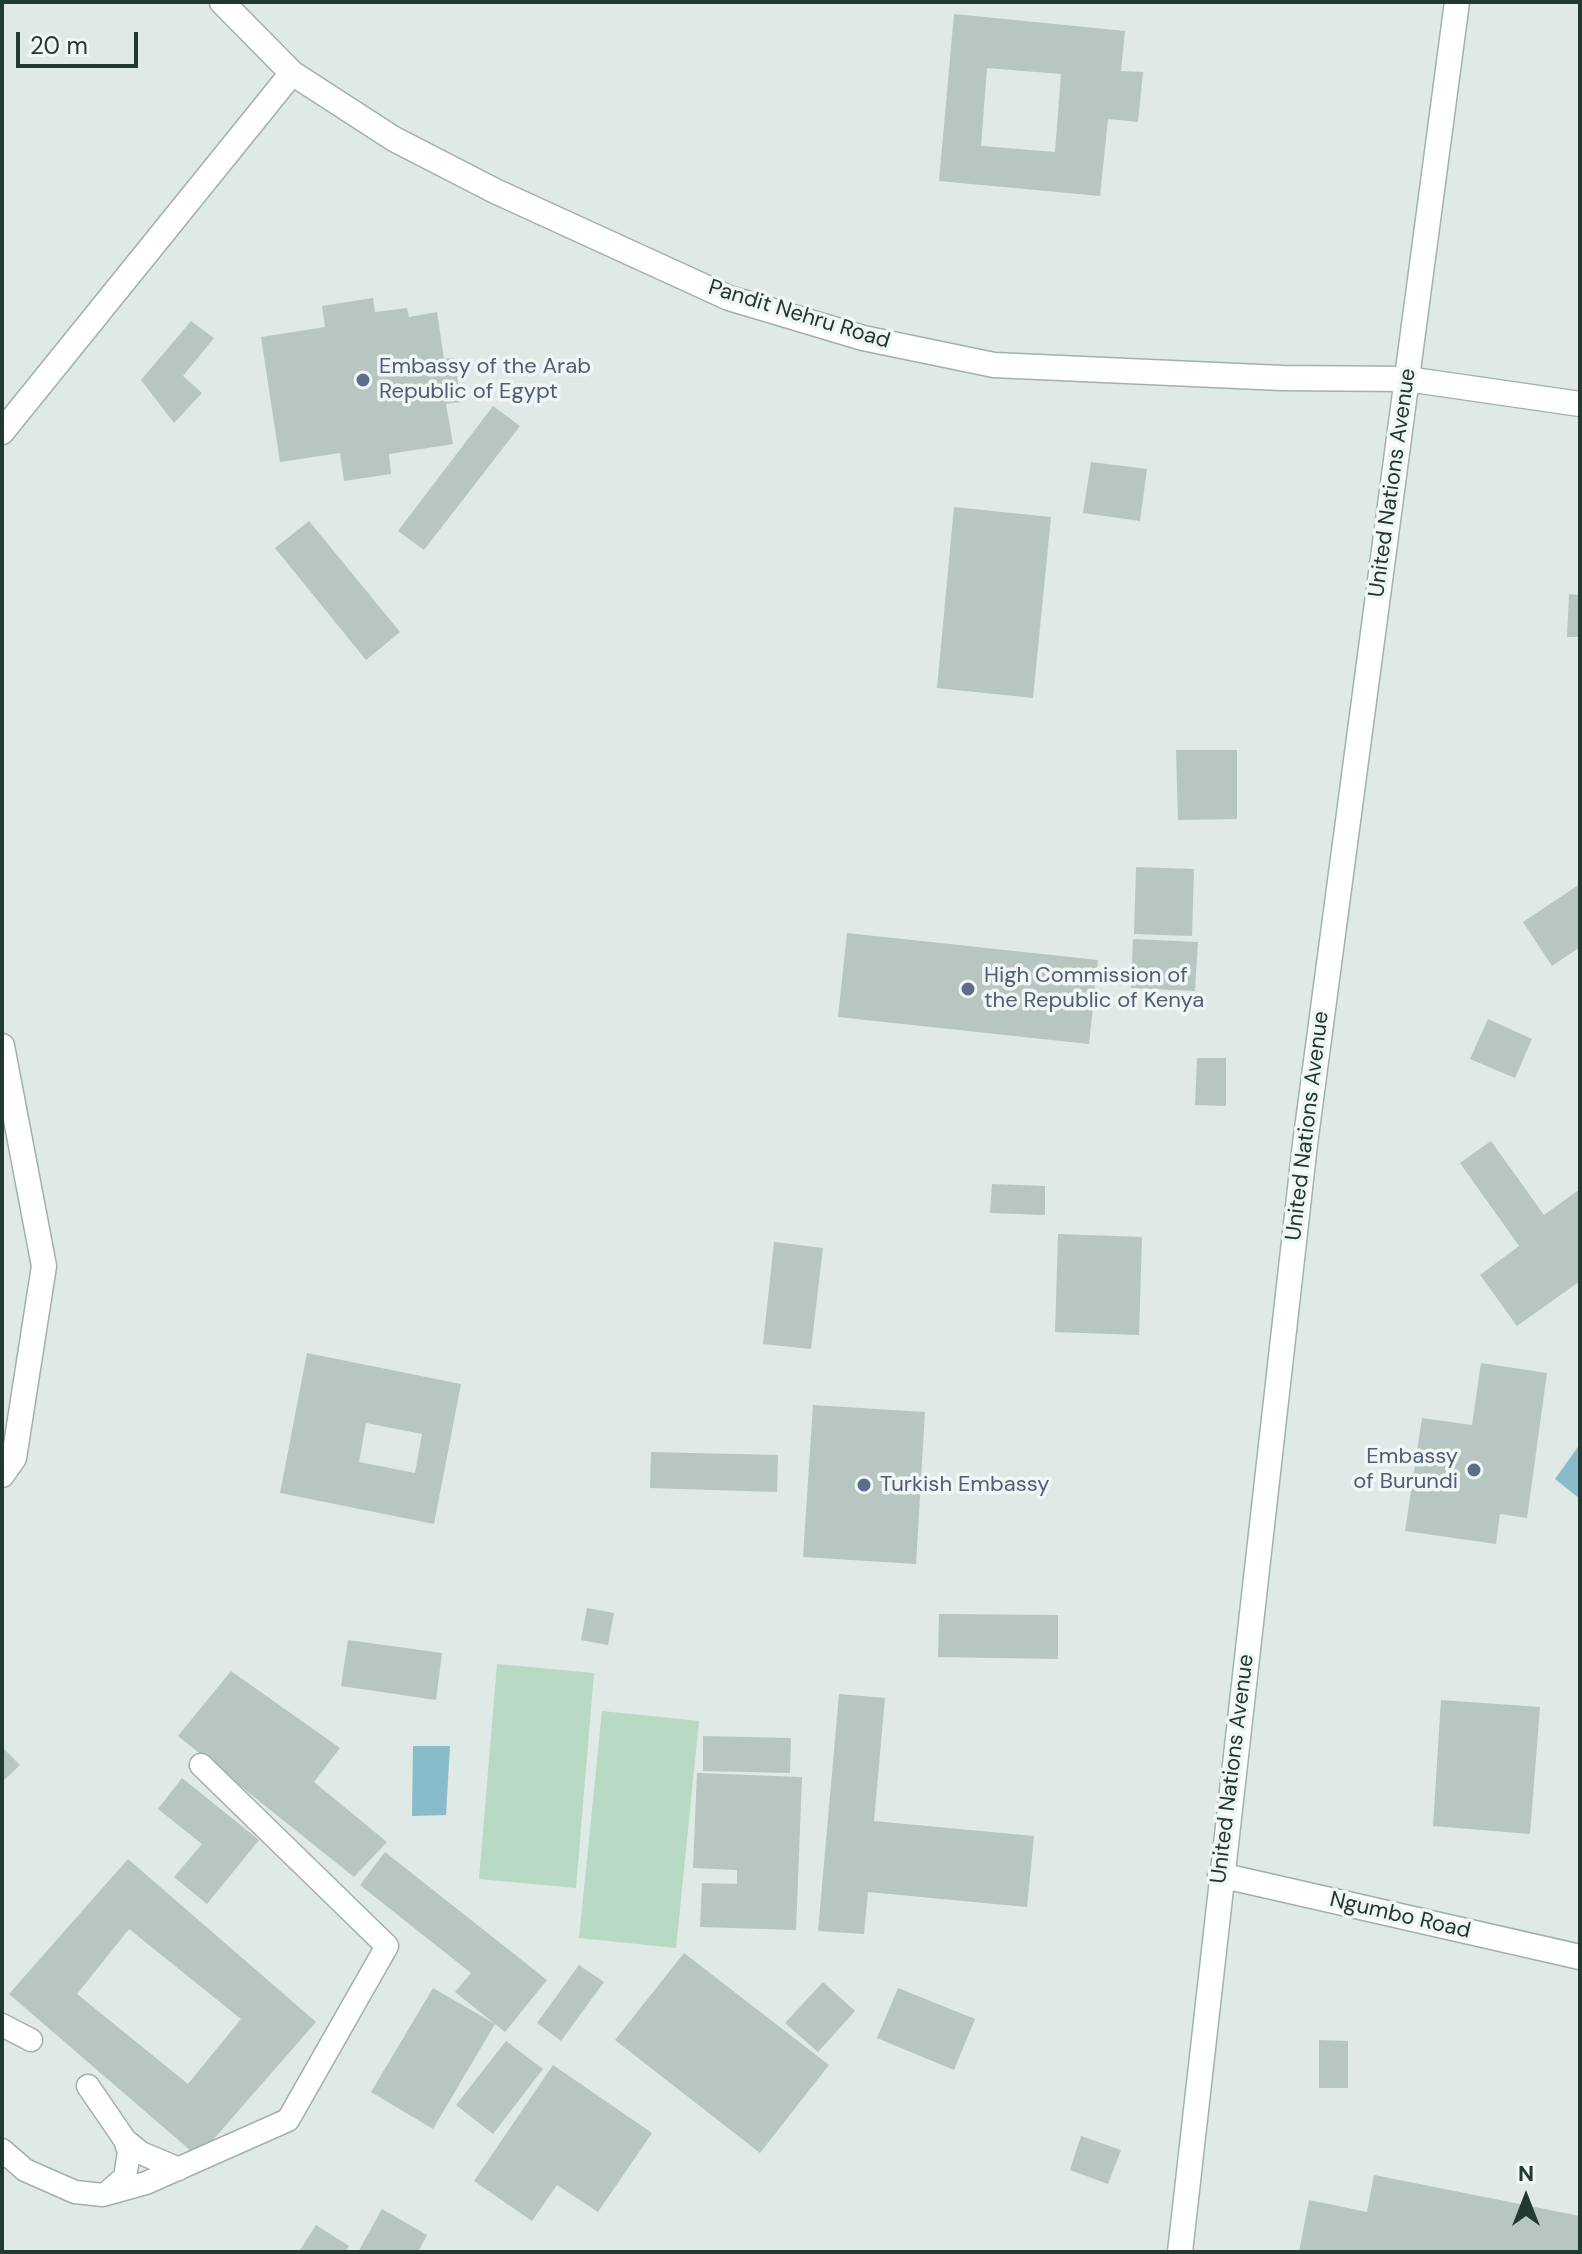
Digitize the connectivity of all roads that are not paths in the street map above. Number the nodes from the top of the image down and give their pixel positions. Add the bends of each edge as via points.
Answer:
1 (222, 2) edge
2 (1457, 2) edge
3 (292, 73) junction
4 (1407, 379) junction
5 (1580, 404) edge
6 (2, 432) edge
7 (2, 1046) edge
8 (2, 1475) edge
9 (201, 1765) dead end
10 (1220, 1875) junction
11 (1580, 1957) edge
12 (2, 2025) edge
13 (31, 2040) dead end
14 (88, 2086) dead end
15 (125, 2140) junction
16 (2, 2150) edge
17 (179, 2169) junction
18 (103, 2195) junction
19 (1180, 2252) edge

1 - 3 street, Pandit Nehru Road
2 - 4 street, United Nations Avenue
3 - 4 street, Pandit Nehru Road via 394,139 495,191 729,298 863,338 994,365
3 - 6 street
4 - 5 street, Pandit Nehru Road
4 - 10 street, United Nations Avenue via 1305,1144
7 - 8 street via 44,1266 14,1458
9 - 17 lane via 387,1946 288,2120
10 - 11 street, Ngumbo Road
10 - 19 street, United Nations Avenue
12 - 13 lane
14 - 15 lane
15 - 17 lane
15 - 18 lane via 125,2177
16 - 18 lane via 25,2170 75,2192
17 - 18 lane

